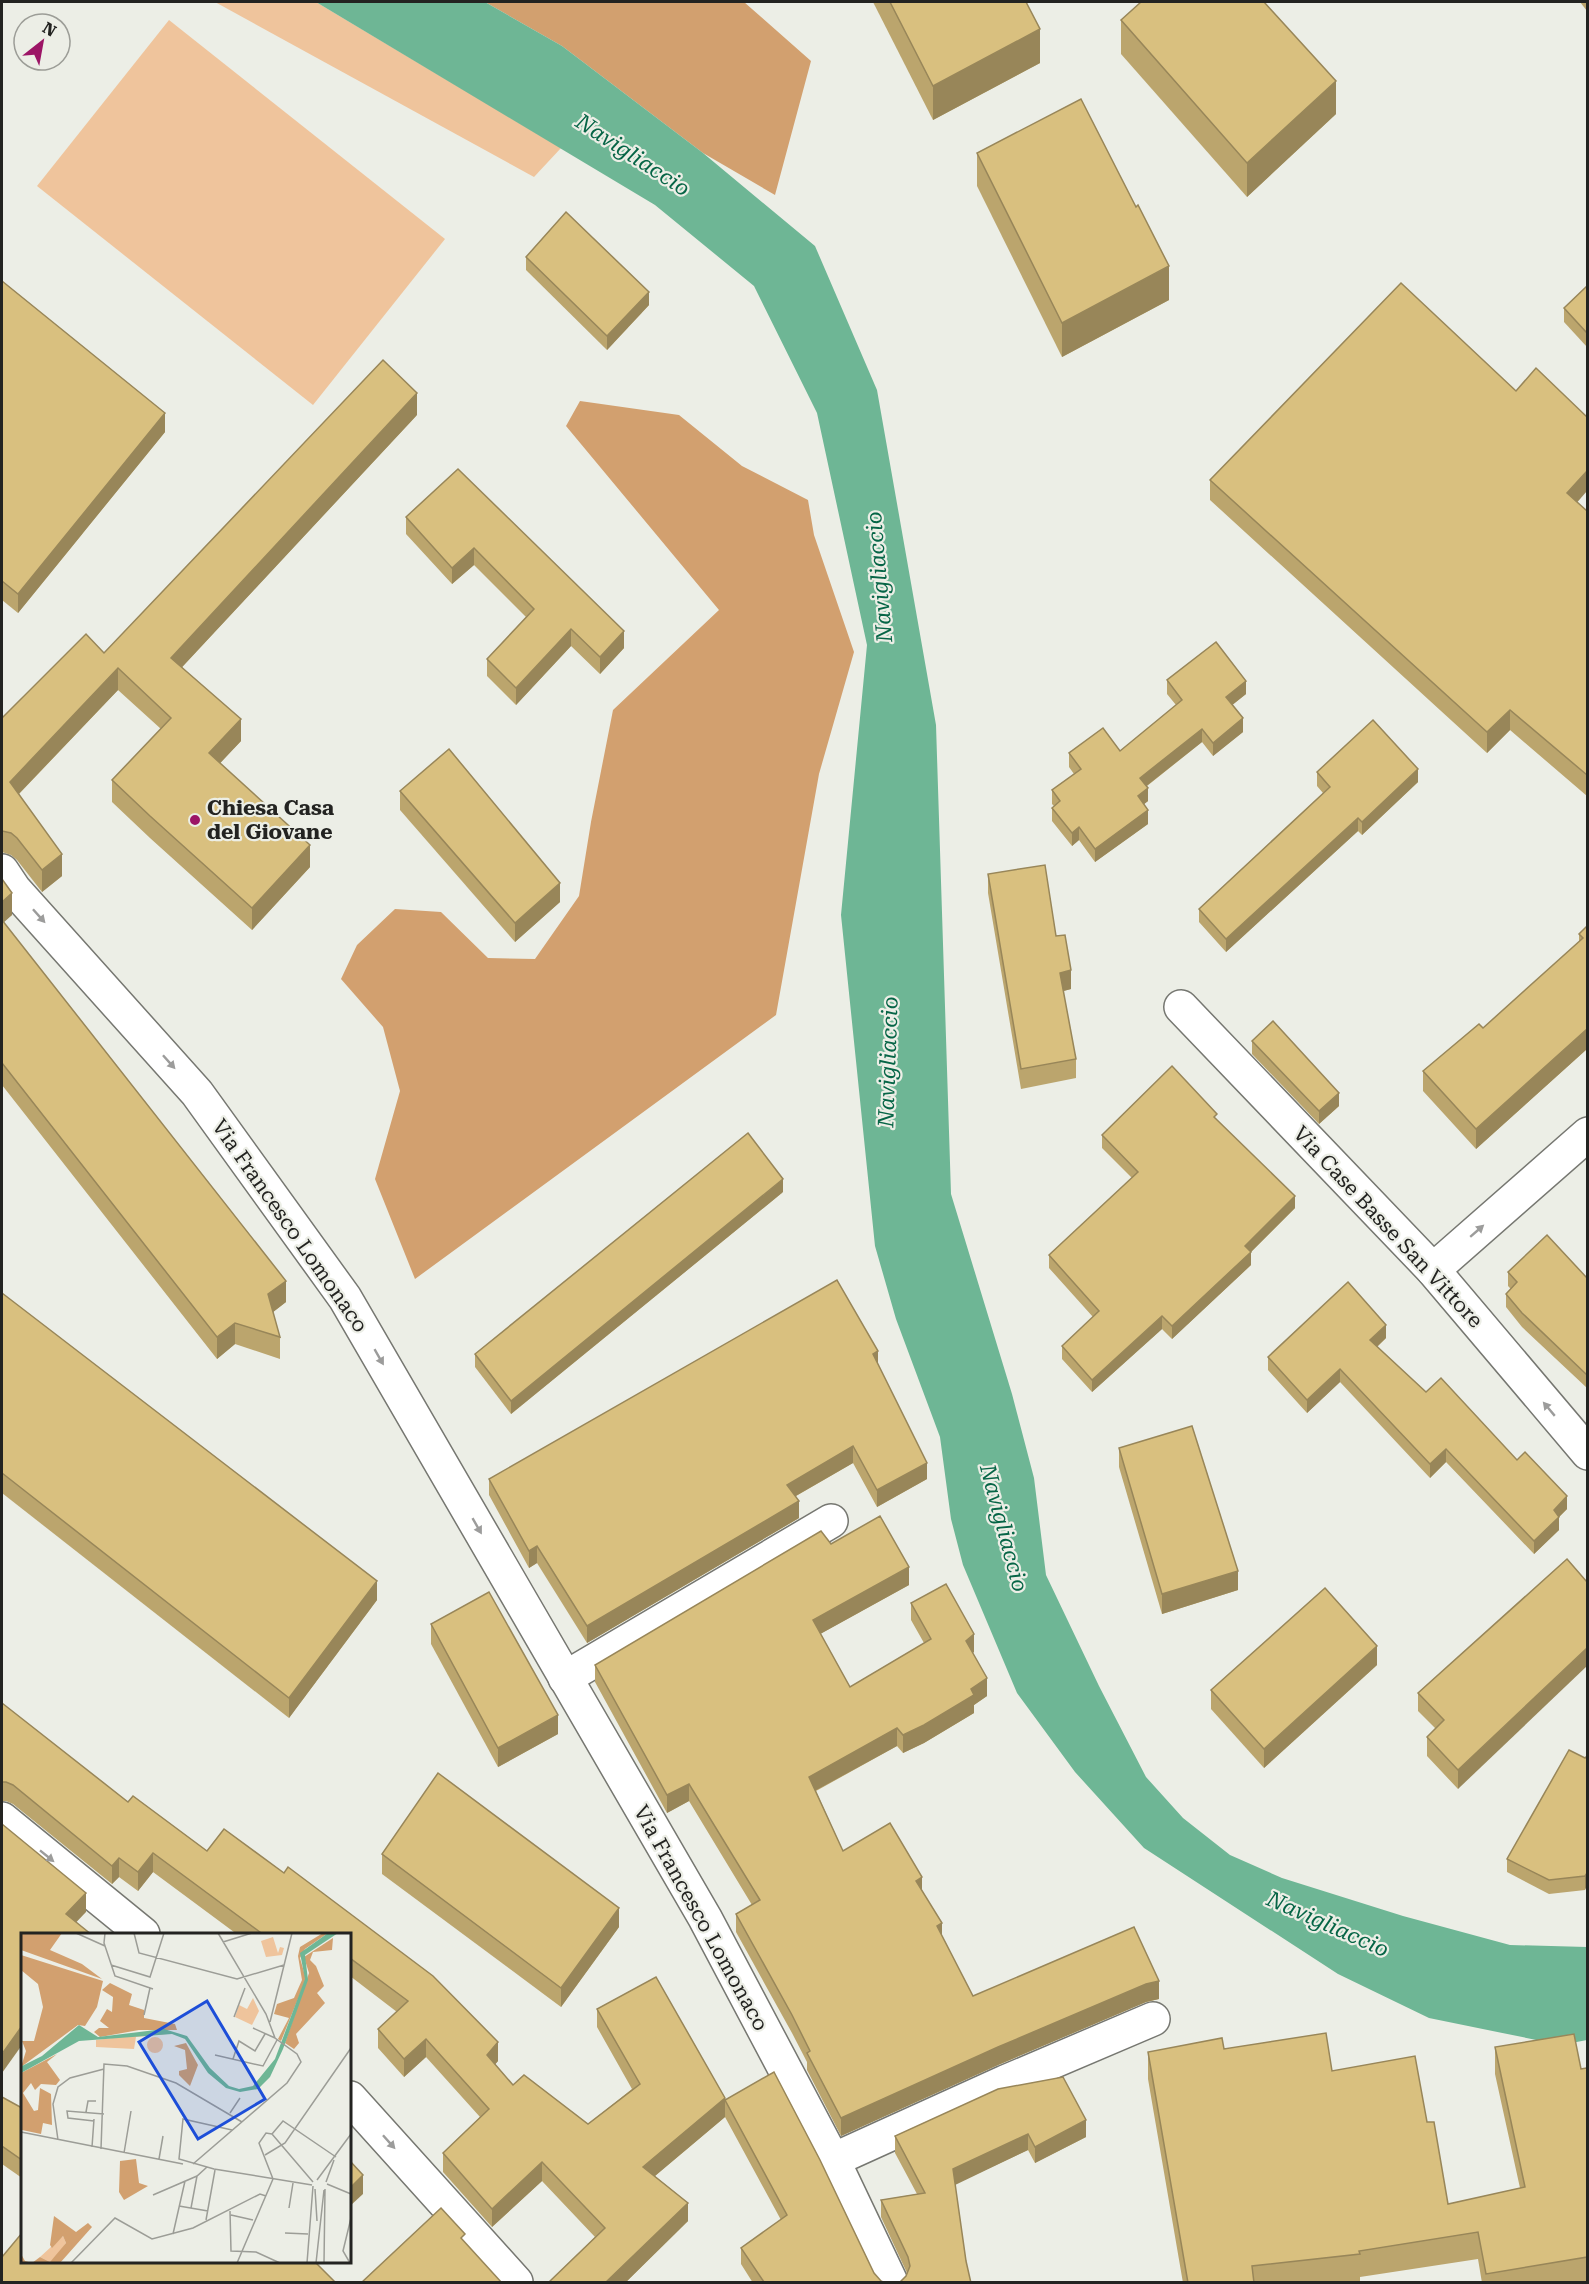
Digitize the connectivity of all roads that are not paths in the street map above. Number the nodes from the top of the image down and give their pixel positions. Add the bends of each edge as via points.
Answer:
1 (2, 871) edge
2 (1181, 1007) dead end
3 (1587, 1134) edge
4 (1432, 1270) junction
5 (1587, 1453) edge
6 (831, 1521) dead end
7 (565, 1678) junction
8 (2, 1819) edge
9 (141, 1933) edge
10 (1154, 2019) dead end
11 (351, 2099) edge
12 (833, 2160) junction
13 (516, 2283) edge
14 (891, 2283) edge

1 -> 7 street, Via Francesco Lomonaco via 197,1093 345,1298
2 - 4 street, Via Case Basse San Vittore
4 -> 3 street
5 -> 4 street, Via Case Basse San Vittore
6 - 7 street
7 - 12 street, Via Francesco Lomonaco via 705,1918
8 -> 9 street
10 - 12 street
11 -> 13 street
12 - 14 street, Via Francesco Lomonaco

